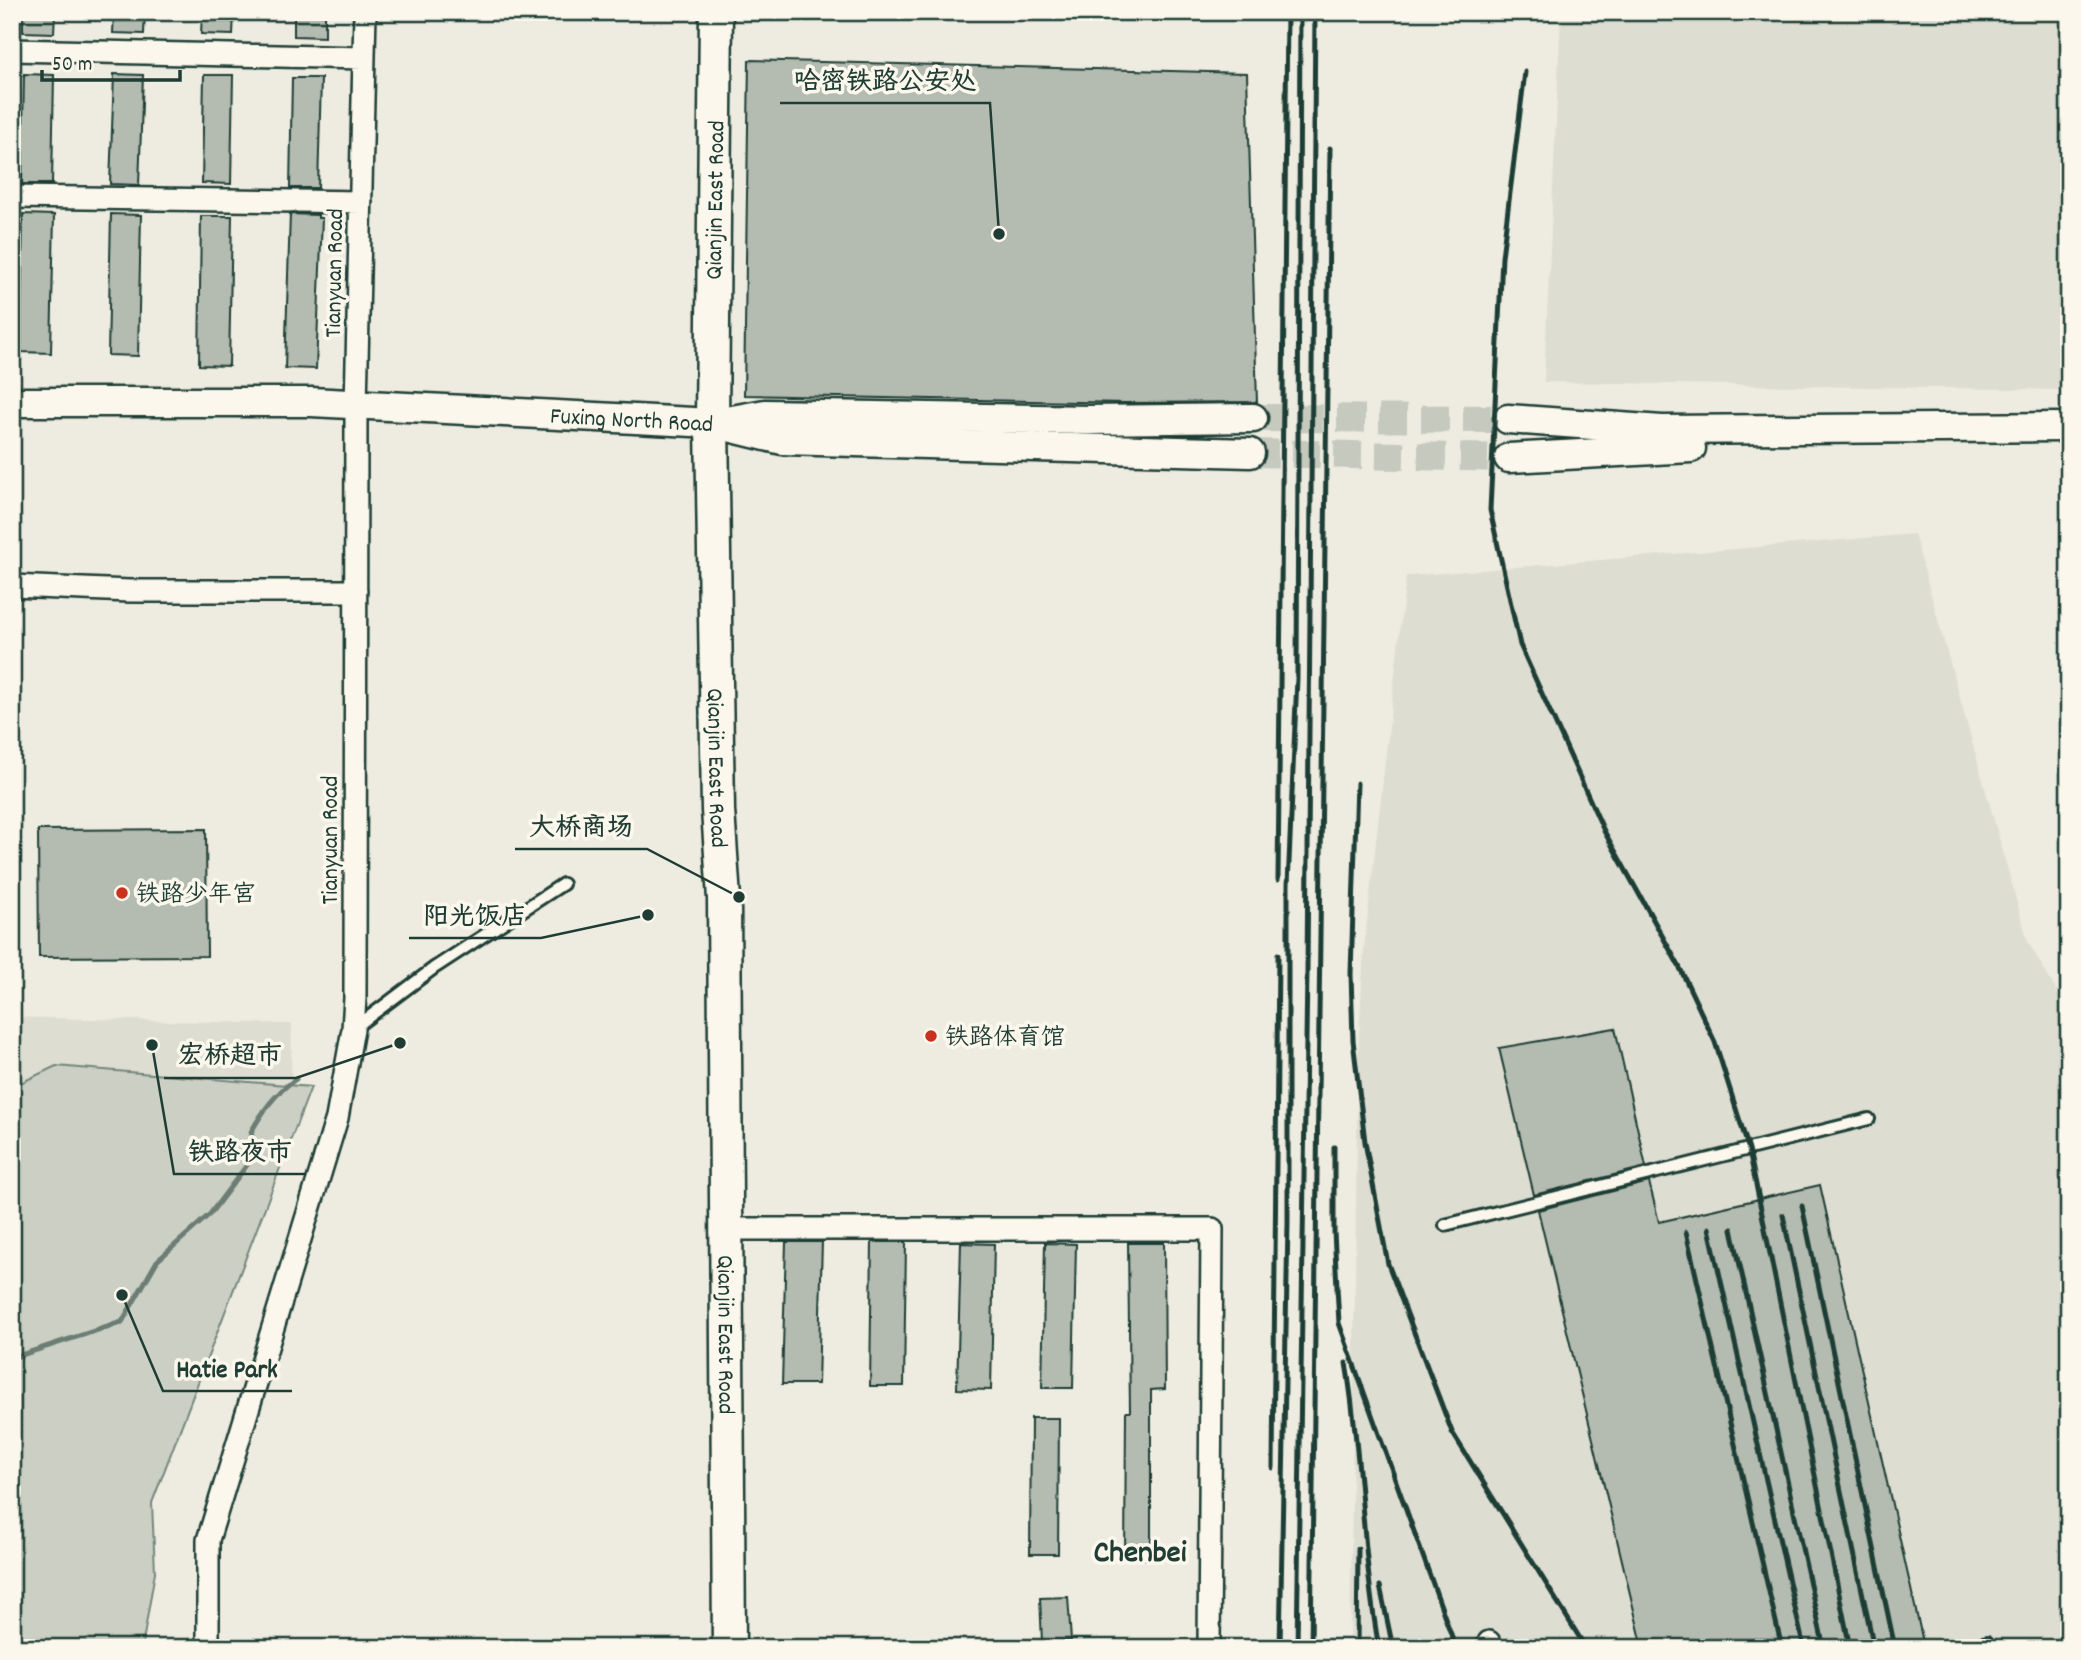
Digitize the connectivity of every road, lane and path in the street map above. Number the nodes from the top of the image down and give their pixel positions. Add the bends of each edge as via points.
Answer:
1 (365, 12) edge
2 (716, 12) edge
3 (12, 50) edge
4 (364, 58) junction
5 (12, 197) edge
6 (361, 202) junction
7 (12, 402) edge
8 (356, 406) junction
9 (1253, 418) tunnel mouth
10 (1508, 419) tunnel mouth
11 (712, 424) junction
12 (2069, 427) edge
13 (2069, 445) edge
14 (1250, 453) tunnel mouth
15 (1509, 458) tunnel mouth
16 (12, 586) edge
17 (356, 591) junction
18 (564, 884) dead end
19 (352, 1029) junction
20 (1869, 1119) dead end
21 (1445, 1225) dead end
22 (725, 1229) junction
23 (1987, 1642) dead end
24 (208, 1648) edge
25 (729, 1648) edge
26 (1209, 1648) edge
27 (1961, 1648) edge

1 - 4 street, Tianyuan Road
2 - 11 main road, Qianjin East Road
3 - 4 street
4 - 6 street, Tianyuan Road
5 - 6 street
6 - 8 street, Tianyuan Road
7 - 8 street, Fuxing North Road
8 - 11 street, Fuxing North Road
8 - 17 street, Tianyuan Road
9 - 11 street via 765,414
10 - 12 street via 1662,430
11 - 14 street, Fuxing North Road via 782,440
11 - 22 main road, Qianjin East Road via 718,810 724,899
13 - 15 street via 1663,449
16 - 17 street via 130,592
17 - 19 street, Tianyuan Road
18 - 19 lane via 434,968
19 - 24 street, Tianyuan Road via 337,1118 208,1539
20 - 21 lane
22 - 25 main road, Qianjin East Road
22 - 26 street via 1212,1230
23 - 27 lane

